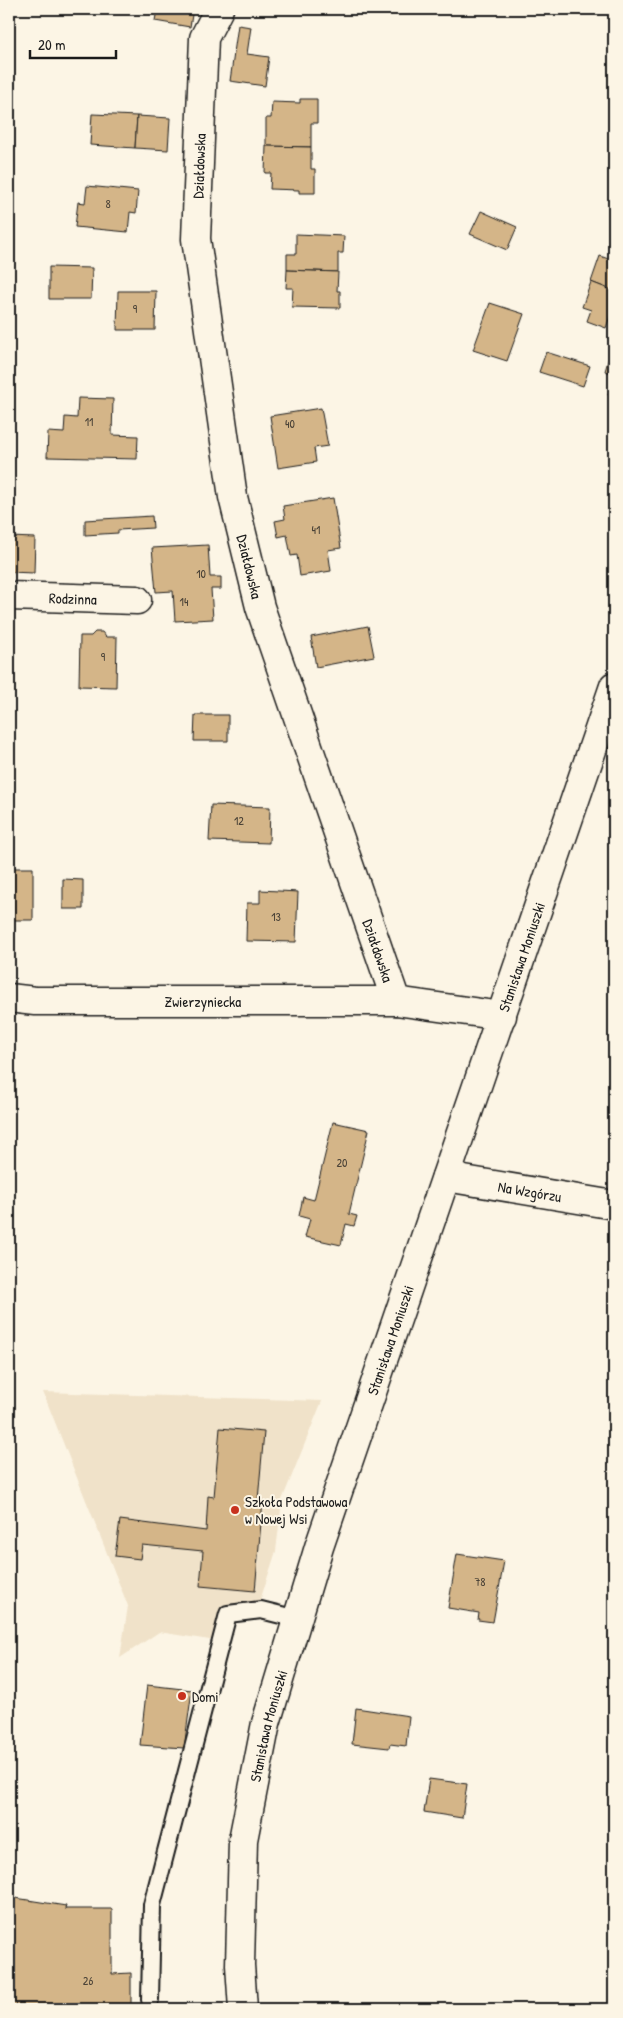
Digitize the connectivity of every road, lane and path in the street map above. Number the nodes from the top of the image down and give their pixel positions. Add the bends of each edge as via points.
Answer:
1 (219, 9) edge
2 (9, 596) edge
3 (137, 600) dead end
4 (614, 686) edge
5 (9, 998) edge
6 (396, 1001) junction
7 (502, 1016) junction
8 (446, 1177) junction
9 (614, 1205) edge
10 (297, 1619) junction
11 (150, 2000) dead end
12 (243, 2009) edge

1 - 6 street, Działdowska via 204,38 196,239 233,497 260,607
2 - 3 street, Rodzinna
4 - 7 street, Stanisława Moniuszki
5 - 6 street, Zwierzyniecka via 35,1001
6 - 7 street, Działdowska
7 - 8 street, Stanisława Moniuszki
8 - 9 street, Na Wzgórzu
8 - 10 street, Stanisława Moniuszki
10 - 11 lane via 261,1610 228,1614 152,1905
10 - 12 street, Stanisława Moniuszki via 266,1723 243,1840 240,1965

